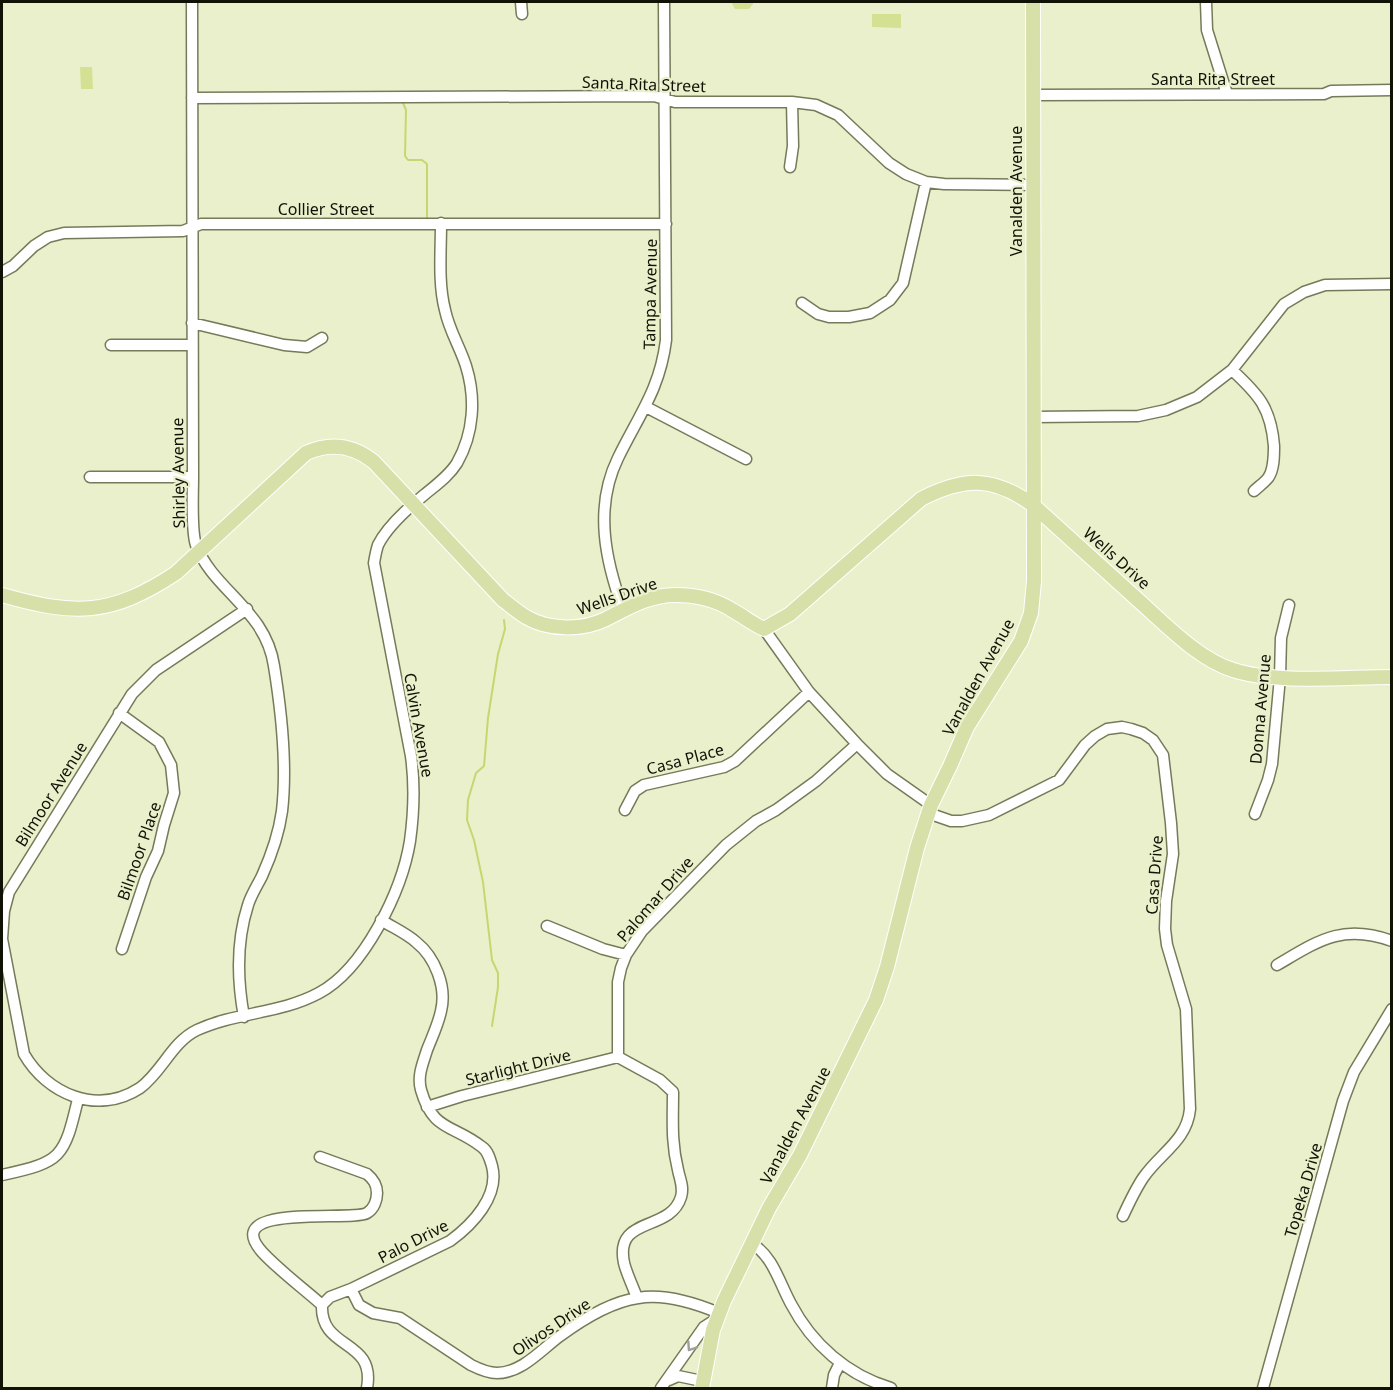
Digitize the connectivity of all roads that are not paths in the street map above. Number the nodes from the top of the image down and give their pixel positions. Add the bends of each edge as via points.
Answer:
1 (192, 2) edge
2 (521, 2) edge
3 (664, 2) edge
4 (1033, 2) edge
5 (1206, 2) edge
6 (522, 14) dead end
7 (1392, 90) edge
8 (1227, 93) junction
9 (1033, 95) junction
10 (192, 98) junction
11 (664, 99) junction
12 (792, 102) junction
13 (790, 167) dead end
14 (926, 182) junction
15 (1032, 185) junction
16 (441, 224) junction
17 (666, 224) junction
18 (192, 227) junction
19 (2, 272) edge
20 (1392, 284) edge
21 (802, 303) dead end
22 (192, 323) junction
23 (322, 338) dead end
24 (111, 345) dead end
25 (192, 345) junction
26 (1232, 370) junction
27 (646, 407) junction
28 (1033, 417) junction
29 (746, 459) dead end
30 (90, 477) dead end
31 (193, 477) junction
32 (1254, 491) dead end
33 (413, 504) junction
34 (1033, 505) junction
35 (198, 550) junction
36 (2, 595) edge
37 (1289, 605) dead end
38 (247, 609) junction
39 (622, 609) junction
40 (764, 629) junction
41 (1280, 677) junction
42 (1392, 677) edge
43 (809, 692) junction
44 (119, 713) junction
45 (857, 744) junction
46 (929, 809) junction
47 (625, 810) dead end
48 (1255, 814) dead end
49 (381, 920) junction
50 (2, 924) edge
51 (547, 926) dead end
52 (1392, 941) edge
53 (122, 948) dead end
54 (626, 955) junction
55 (1277, 965) dead end
56 (1392, 1009) edge
57 (244, 1017) junction
58 (618, 1058) junction
59 (78, 1099) junction
60 (427, 1107) junction
61 (320, 1157) dead end
62 (2, 1174) edge
63 (1123, 1216) dead end
64 (751, 1243) junction
65 (351, 1289) junction
66 (637, 1298) junction
67 (322, 1305) junction
68 (718, 1315) junction
69 (840, 1363) junction
70 (665, 1384) edge
71 (702, 1385) edge
72 (367, 1389) edge
73 (832, 1389) edge
74 (891, 1389) edge
75 (1263, 1389) edge

1 - 10 street, Shirley Avenue
2 - 6 street
3 - 11 street, Tampa Avenue
4 - 9 main road, Vanalden Avenue
5 - 8 street via 1208,30
7 - 8 street, Santa Rita Street
8 - 9 street, Santa Rita Street
9 - 15 main road, Vanalden Avenue
10 - 11 street, Santa Rita Street
10 - 18 street, Shirley Avenue
11 - 12 street, Santa Rita Street
11 - 17 street, Tampa Avenue
12 - 13 street
12 - 14 street, Santa Rita Street via 816,105 838,114 889,163
14 - 15 street, Santa Rita Street
14 - 21 street via 903,283 890,300 870,313 849,317 818,314
15 - 28 main road, Vanalden Avenue
16 - 17 street, Collier Street
16 - 18 street, Collier Street
16 - 33 street, Calvin Avenue via 445,310 465,364 473,412 457,463
17 - 27 street, Tampa Avenue via 666,340 661,369
18 - 19 street, Collier Street via 183,231 64,233 48,237
18 - 22 street, Shirley Avenue
20 - 26 street via 1325,285 1304,292 1284,304
22 - 23 street via 284,345 307,347
22 - 25 street, Shirley Avenue
24 - 25 street
25 - 31 street, Shirley Avenue
26 - 28 street via 1197,397 1166,410 1138,416
26 - 32 street via 1264,403 1272,424 1273,465 1269,477
27 - 29 street
27 - 39 street, Tampa Avenue via 618,459 604,511 606,554
28 - 34 main road, Vanalden Avenue
30 - 31 street
31 - 35 street, Shirley Avenue
33 - 35 main road, Wells Drive via 367,456 351,448 327,446 297,460
33 - 39 main road, Wells Drive via 503,600 527,618 543,625 569,628 604,620
33 - 49 street, Calvin Avenue via 377,547 374,563 415,784 409,844 400,879
34 - 40 main road, Wells Drive via 1002,487 983,483 945,486 921,499 790,614
34 - 41 main road, Wells Drive via 1178,636 1209,659 1231,670
34 - 46 main road, Vanalden Avenue via 1031,613 1021,641 967,727
35 - 36 main road, Wells Drive via 176,573 117,604 64,609
35 - 38 street, Shirley Avenue via 204,562
37 - 41 street, Donna Avenue via 1281,638
38 - 44 street, Bilmoor Avenue via 156,670
38 - 57 street, Shirley Avenue via 266,638 274,662 284,776 276,839 248,903 237,954
39 - 40 main road, Wells Drive via 653,598 694,596 713,600
40 - 43 street, Casa Drive
41 - 42 main road, Wells Drive
41 - 48 street, Donna Avenue via 1272,764
43 - 45 street, Casa Drive
43 - 47 street, Casa Place via 735,761 644,785 635,791
44 - 50 street, Bilmoor Avenue via 16,878
44 - 53 street, Bilmoor Place via 159,742 171,765 174,793 158,851
45 - 46 street, Casa Drive
45 - 54 street, Palomar Drive via 816,781 726,845 642,931
46 - 63 street, Casa Drive via 951,821 990,815 1059,780 1085,745 1107,729 1122,727 1143,733 1163,755 1173,854 1166,901 1167,945 1186,1009 1190,1109 1181,1137 1143,1177
46 - 64 main road, Vanalden Avenue via 876,1000 800,1155
49 - 57 street, Calvin Avenue via 344,975 319,993 283,1008
49 - 60 street via 417,942 432,959 441,981 442,1008 420,1076
50 - 59 street, Bilmoor Avenue via 3,951 24,1053 44,1080
51 - 54 street
52 - 55 street via 1361,934 1327,937
54 - 58 street, Palomar Drive via 618,982
56 - 75 street, Topeka Drive via 1354,1072 1343,1101
57 - 59 street, Calvin Avenue via 194,1032 181,1041 140,1088 100,1100
58 - 60 street, Starlight Drive
58 - 66 street via 660,1080 673,1092 671,1131 683,1188 673,1212 627,1237 624,1262
59 - 62 street via 71,1130 56,1156 36,1167
60 - 65 street, Palo Drive via 438,1122 483,1148 494,1172 491,1194 462,1232 450,1241
61 - 67 street via 372,1178 377,1200 372,1208 362,1215 264,1221 254,1235 262,1253
64 - 68 main road, Vanalden Avenue
64 - 69 street via 769,1258 803,1324
65 - 66 street, Olivos Drive via 359,1305 373,1313 400,1318 471,1365 498,1373 527,1362 598,1312
65 - 67 street, Palo Drive via 330,1297
66 - 68 street, Olivos Drive via 656,1296 687,1302
67 - 72 street via 323,1323 330,1333 363,1360
68 -> 70 street via 704,1327
68 - 71 main road, Vanalden Avenue
69 - 73 street
69 - 74 street
70 - 71 street via 678,1376

